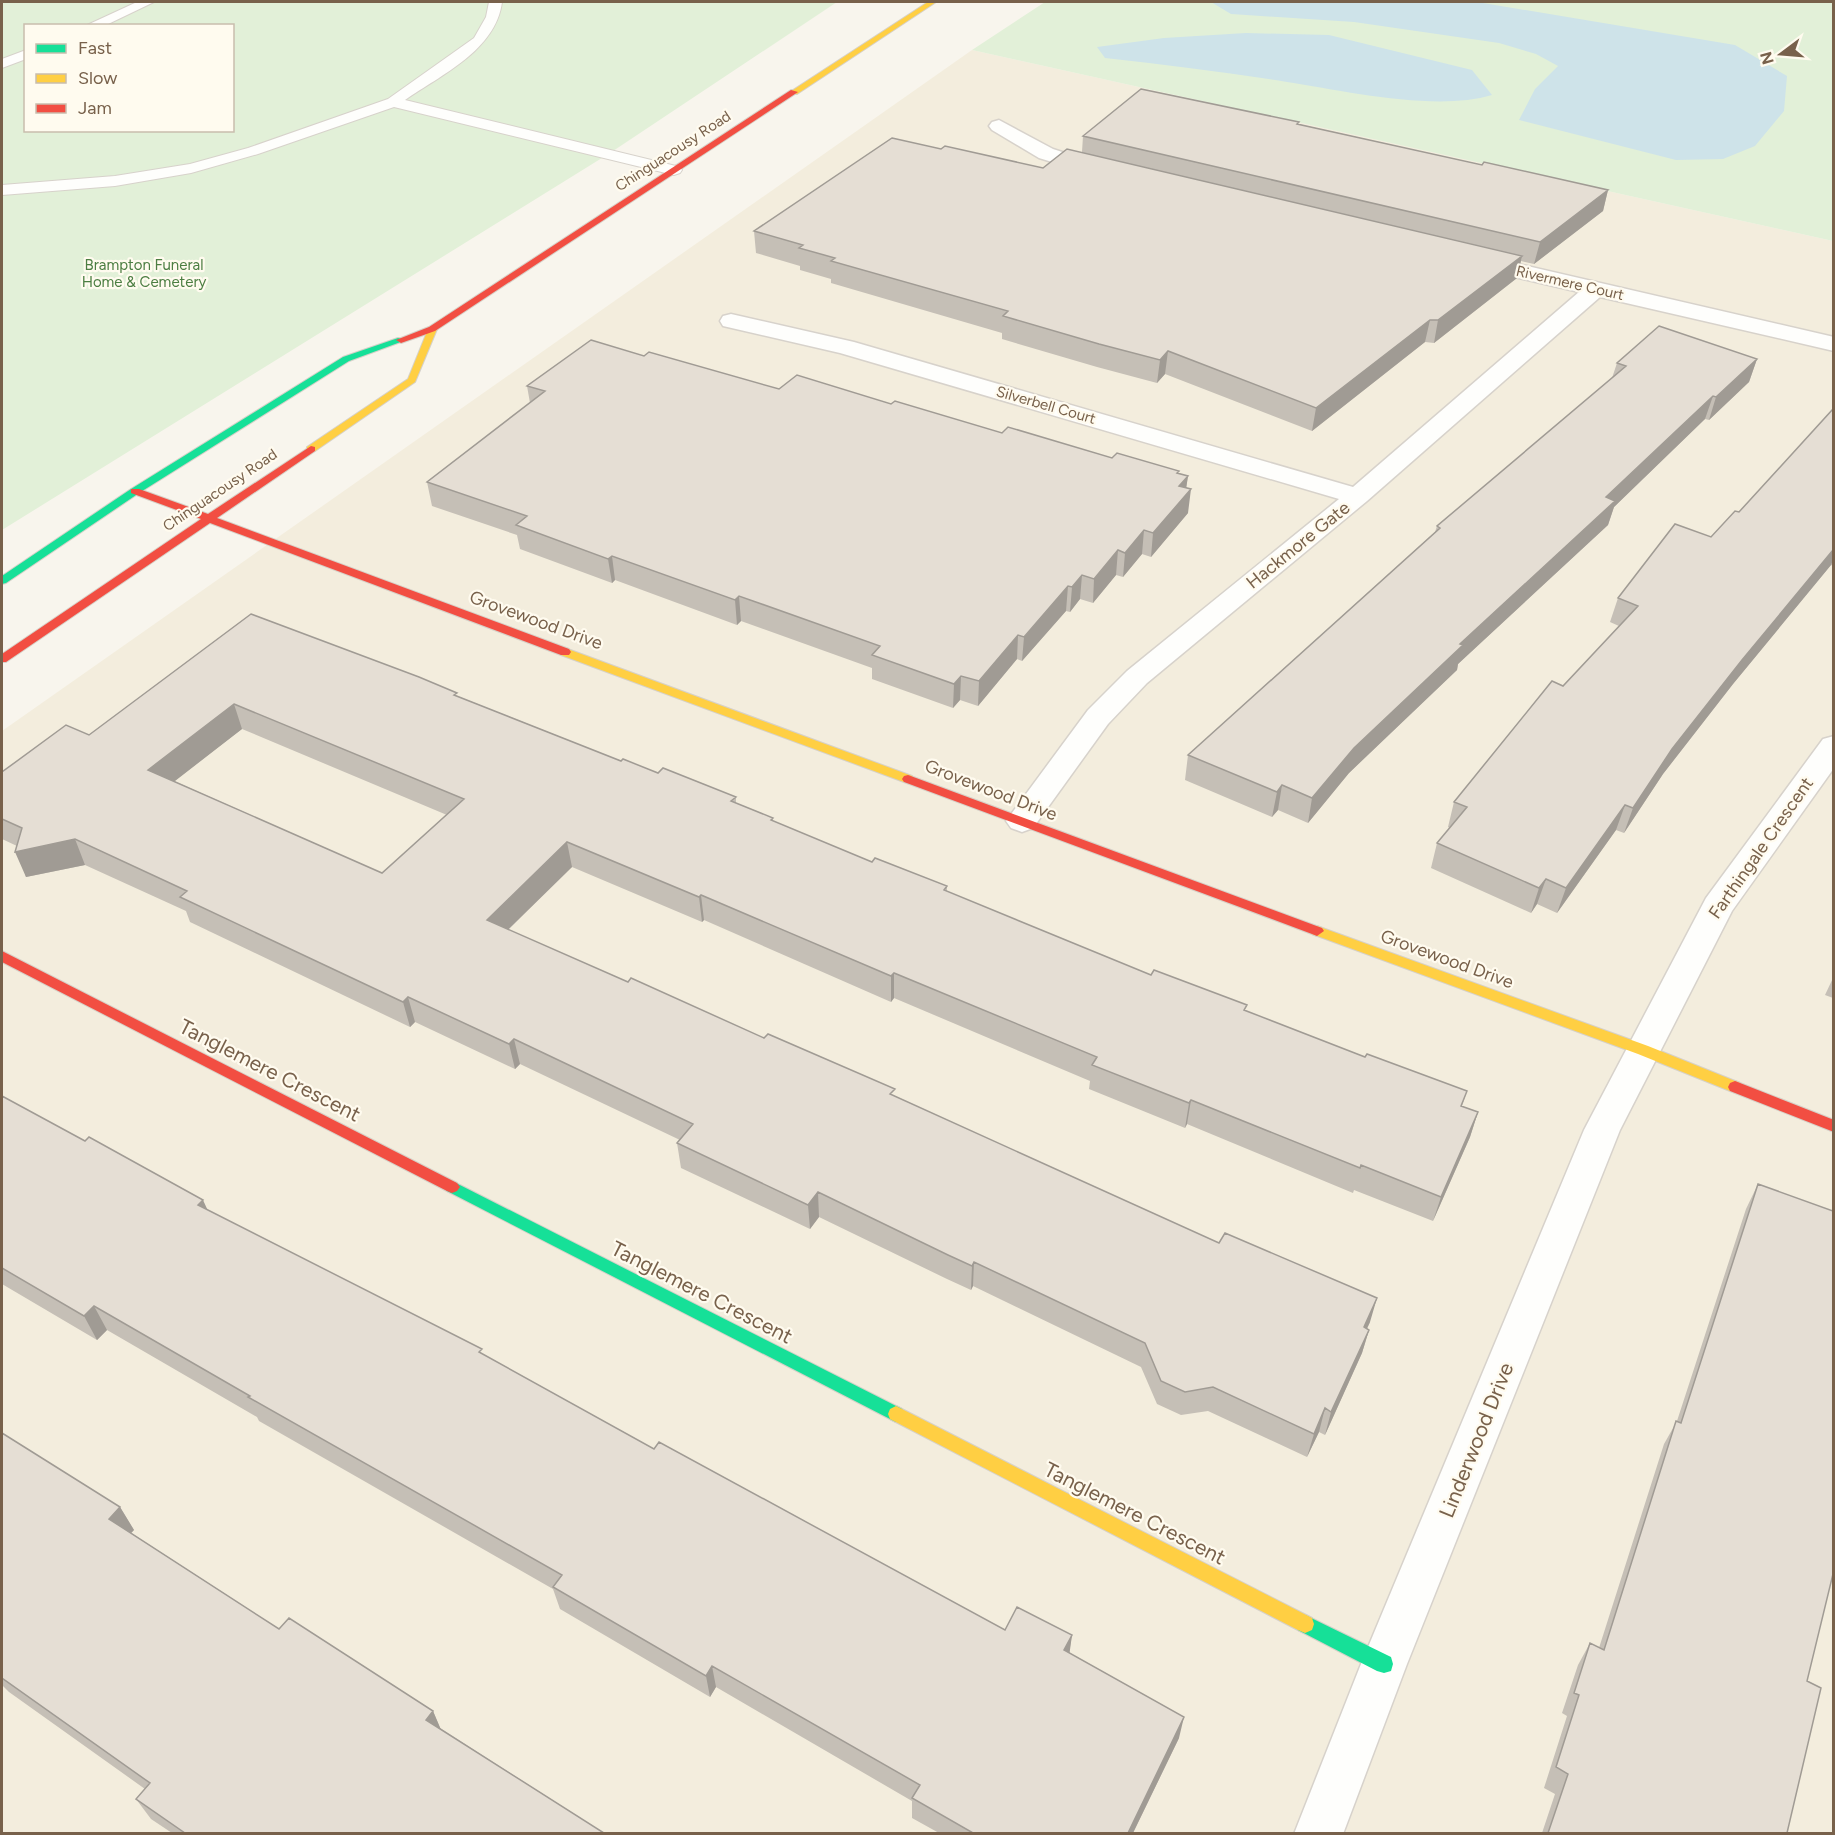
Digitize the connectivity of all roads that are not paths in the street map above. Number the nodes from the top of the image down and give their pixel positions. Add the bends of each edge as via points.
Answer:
1 (147, 2) edge
2 (495, 2) edge
3 (932, 2) edge
4 (96, 24) edge
5 (24, 55) edge
6 (2, 64) edge
7 (393, 102) junction
8 (999, 126) dead end
9 (674, 170) junction
10 (1116, 174) edge
11 (2, 190) edge
12 (1457, 256) edge
13 (1596, 289) junction
14 (731, 321) dead end
15 (432, 329) junction
16 (1833, 344) edge
17 (135, 491) junction
18 (1358, 496) junction
19 (210, 517) junction
20 (2, 580) edge
21 (2, 659) edge
22 (1833, 746) edge
23 (1022, 821) junction
24 (2, 956) edge
25 (1643, 1050) junction
26 (1833, 1126) edge
27 (1384, 1664) junction
28 (1318, 1833) edge

1 - 4 lane
2 - 7 lane via 493,17 479,41
3 - 9 street, Chinguacousy Road
5 - 6 lane
7 - 9 lane
7 - 11 lane via 253,151 191,168 115,181
8 - 10 street via 1048,155
9 - 15 street, Chinguacousy Road
12 - 13 street, Rivermere Court
13 - 16 street, Rivermere Court
13 - 18 street, Hackmore Gate
14 - 18 street, Silverbell Court via 846,347
15 - 17 street, Chinguacousy Road via 346,359
15 - 19 street, Chinguacousy Road via 412,380
17 - 19 street, Grovewood Drive
17 - 20 street, Chinguacousy Road
18 - 23 street, Hackmore Gate via 1137,677 1098,717
19 - 21 street, Chinguacousy Road
19 - 23 street, Grovewood Drive
22 - 25 street, Farthingale Crescent via 1718,906
23 - 25 street, Grovewood Drive
24 - 27 street, Tanglemere Crescent
25 - 26 street, Grovewood Drive
25 - 27 street, Linderwood Drive via 1602,1130
27 - 28 street, Linderwood Drive

